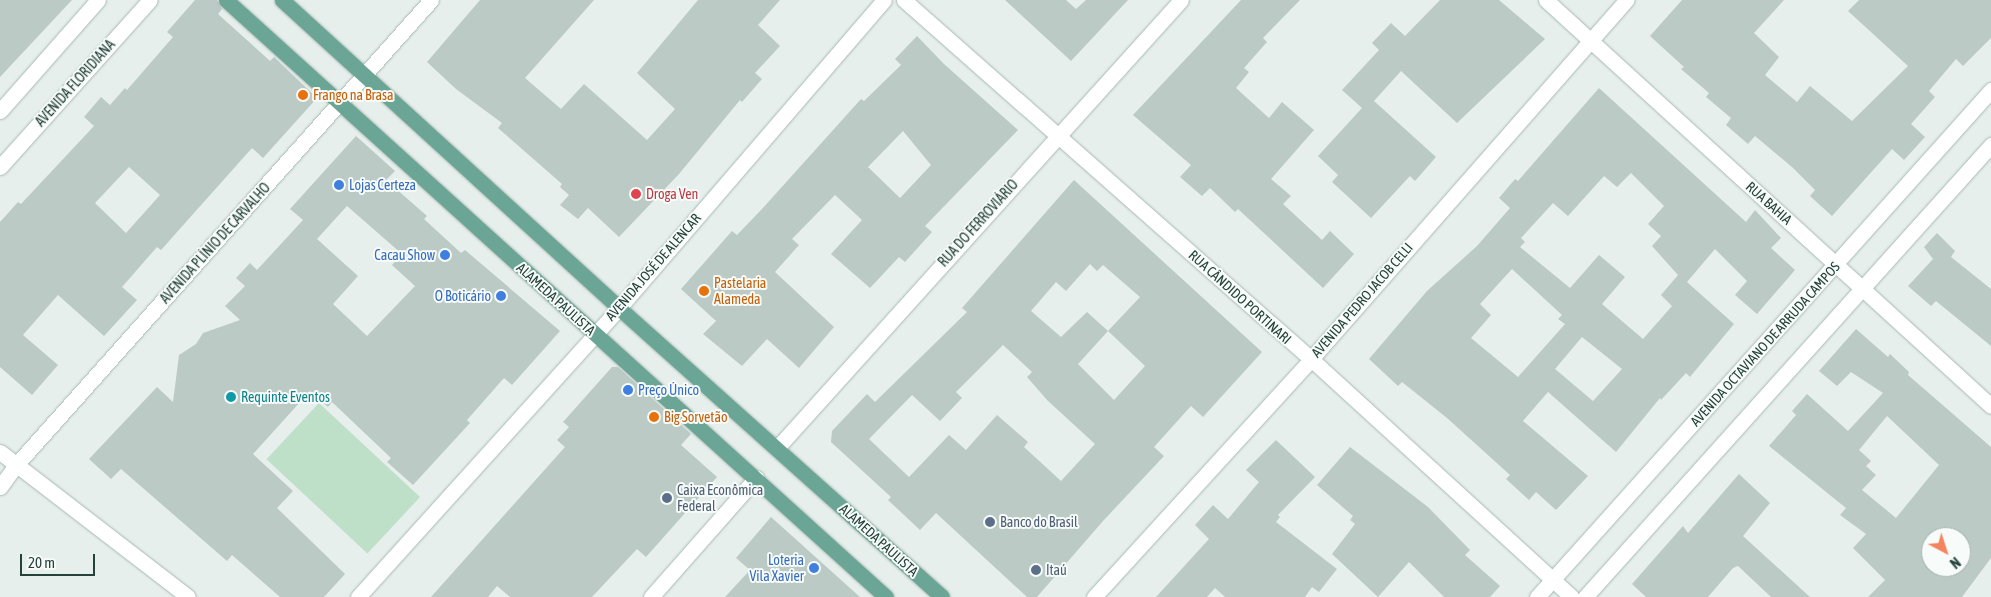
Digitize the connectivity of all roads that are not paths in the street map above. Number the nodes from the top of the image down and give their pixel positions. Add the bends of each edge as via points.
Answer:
1 (98, 0) edge
2 (150, 0) edge
3 (226, 0) edge
4 (282, 0) edge
5 (431, 0) edge
6 (884, 0) edge
7 (904, 0) edge
8 (1181, 0) edge
9 (1546, 0) edge
10 (1626, 0) edge
11 (1590, 40) junction
12 (364, 76) junction
13 (1991, 90) edge
14 (340, 104) junction
15 (0, 112) edge
16 (1057, 134) junction
17 (1991, 146) edge
18 (0, 167) edge
19 (1837, 265) junction
20 (1865, 289) junction
21 (619, 308) junction
22 (595, 334) junction
23 (1310, 359) junction
24 (1991, 406) edge
25 (777, 448) junction
26 (0, 452) edge
27 (16, 465) junction
28 (756, 478) junction
29 (0, 487) edge
30 (1552, 579) junction
31 (188, 597) edge
32 (358, 597) edge
33 (652, 597) edge
34 (886, 597) edge
35 (942, 597) edge
36 (1094, 597) edge
37 (1537, 597) edge
38 (1572, 597) edge
39 (1586, 597) edge

1 - 15 street
2 - 18 street, AVENIDA FLORIDIANA
3 - 14 main road, ALAMEDA PAULISTA
4 - 12 main road, ALAMEDA PAULISTA
5 - 12 street, AVENIDA PLÍNIO DE CARVALHO
6 - 21 street, AVENIDA JOSÉ DE ALENCAR
7 - 16 street, RUA CÂNDIDO PORTINARI
8 - 16 street, RUA DO FERROVIÁRIO
9 - 11 street, RUA BAHIA
10 - 11 street, AVENIDA PEDRO JACOB CELLI
11 - 19 street, RUA BAHIA
11 - 23 street, AVENIDA PEDRO JACOB CELLI
12 - 14 street, AVENIDA PLÍNIO DE CARVALHO
12 - 21 main road, ALAMEDA PAULISTA
13 - 19 street, AVENIDA OCTAVIANO DE ARRUDA CAMPOS
14 - 22 main road, ALAMEDA PAULISTA
14 - 27 street, AVENIDA PLÍNIO DE CARVALHO
16 - 23 street, RUA CÂNDIDO PORTINARI
16 - 25 street, RUA DO FERROVIÁRIO
17 - 20 street
19 - 20 street, RUA BAHIA
19 - 30 street, AVENIDA OCTAVIANO DE ARRUDA CAMPOS
20 - 24 street, RUA BAHIA
20 - 39 street
21 - 22 street, AVENIDA JOSÉ DE ALENCAR
21 - 25 main road, ALAMEDA PAULISTA
22 - 28 main road, ALAMEDA PAULISTA
22 - 32 street, AVENIDA JOSÉ DE ALENCAR
23 - 30 street, RUA CÂNDIDO PORTINARI
23 - 36 street, AVENIDA PEDRO JACOB CELLI
25 - 35 main road, ALAMEDA PAULISTA
26 - 27 street
27 - 29 street, AVENIDA PLÍNIO DE CARVALHO
27 - 31 street
28 - 33 street
28 - 34 main road, ALAMEDA PAULISTA
30 - 37 street, AVENIDA OCTAVIANO DE ARRUDA CAMPOS
30 - 38 street, RUA CÂNDIDO PORTINARI

